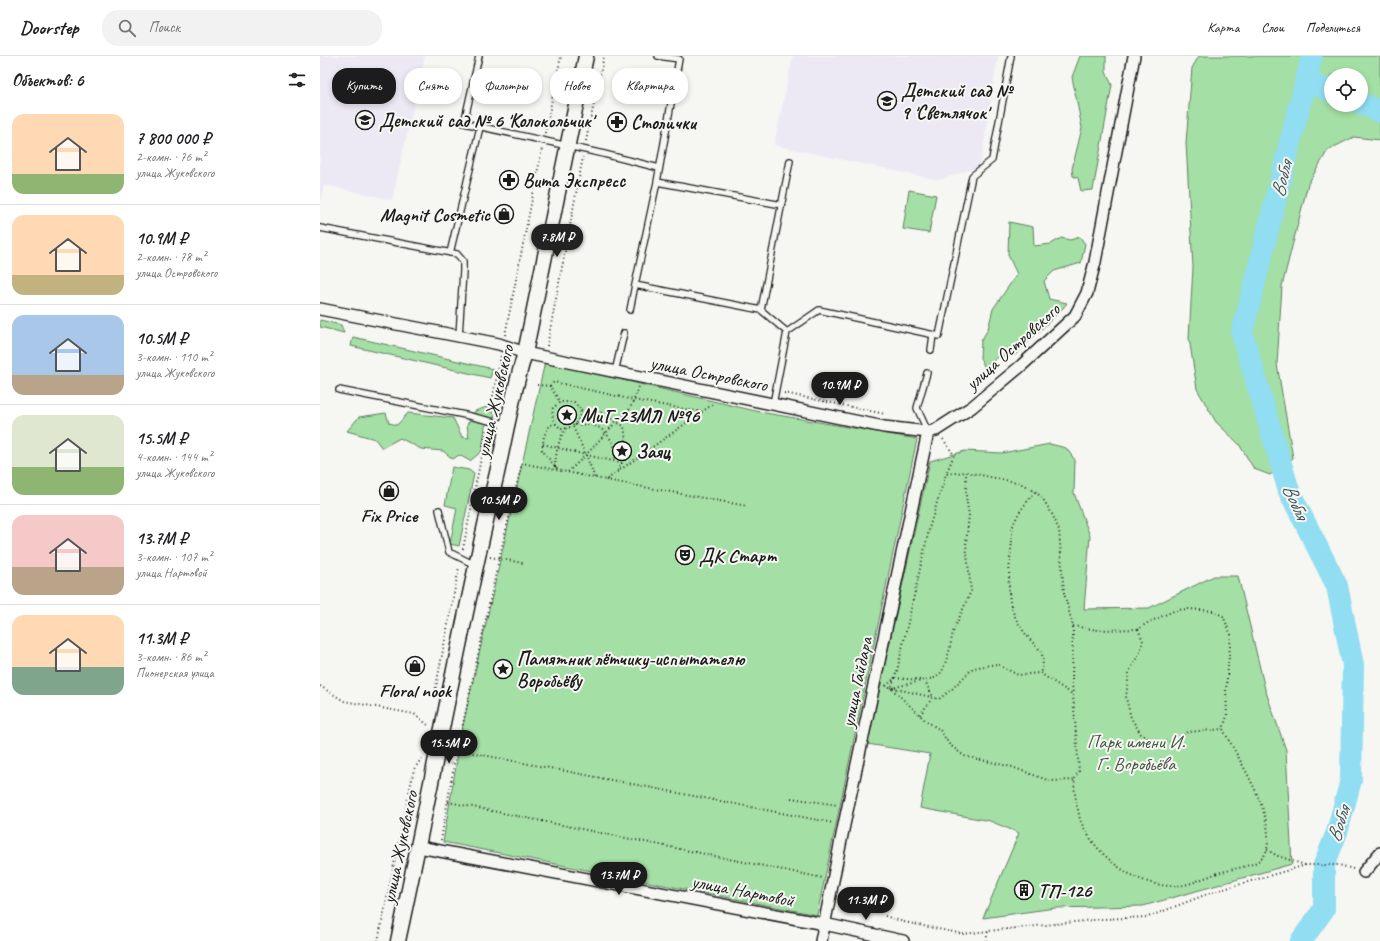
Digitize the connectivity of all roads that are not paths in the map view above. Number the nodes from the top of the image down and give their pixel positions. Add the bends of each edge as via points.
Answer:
1 (479, 56) edge
2 (586, 56) edge
3 (658, 56) edge
4 (1011, 56) edge
5 (1134, 56) edge
6 (480, 127) junction
7 (567, 146) junction
8 (790, 161) dead end
9 (659, 168) junction
10 (657, 182) junction
11 (782, 205) junction
12 (320, 228) edge
13 (450, 253) junction
14 (636, 285) junction
15 (320, 309) edge
16 (630, 310) dead end
17 (761, 310) junction
18 (787, 332) junction
19 (624, 333) dead end
20 (933, 334) junction
21 (459, 336) junction
22 (931, 350) dead end
23 (525, 353) junction
24 (615, 372) junction
25 (927, 373) dead end
26 (339, 390) dead end
27 (772, 404) junction
28 (508, 425) junction
29 (932, 431) junction
30 (439, 510) dead end
31 (476, 565) junction
32 (418, 846) junction
33 (1380, 853) edge
34 (1364, 872) dead end
35 (824, 924) junction
36 (398, 941) edge
37 (821, 941) edge
38 (903, 941) edge

1 - 6 lane via 464,123
2 - 7 street, улица Жуковского
3 - 9 lane via 679,59
4 - 20 lane via 992,160 972,176 938,336
5 - 29 street, улица Островского via 1095,262 1087,293 1075,316 1022,365 972,406
6 - 7 lane
6 - 13 lane
7 - 9 lane
7 - 23 street, улица Жуковского
8 - 11 lane
9 - 10 lane
10 - 11 lane
10 - 14 lane
11 - 17 lane
12 - 13 lane
13 - 21 lane via 457,254 462,261
14 - 16 lane
14 - 17 lane
15 - 21 street, улица Островского
17 - 18 lane
18 - 20 lane via 819,310
18 - 27 lane
19 - 24 lane
20 - 22 lane
21 - 23 street, улица Островского via 503,345
23 - 24 street, улица Островского
23 - 28 street, улица Жуковского
24 - 27 street, улица Островского
25 - 29 lane via 917,408
26 - 28 lane
27 - 29 street, улица Островского via 884,427
28 - 31 street, улица Жуковского
29 - 35 street, улица Гайдара
30 - 31 lane via 449,552
31 - 32 street, улица Жуковского
32 - 35 street, улица Нартовой
32 - 36 street, улица Жуковского
33 - 34 street
35 - 37 street, улица Гайдара
35 - 38 street, улица Нартовой

